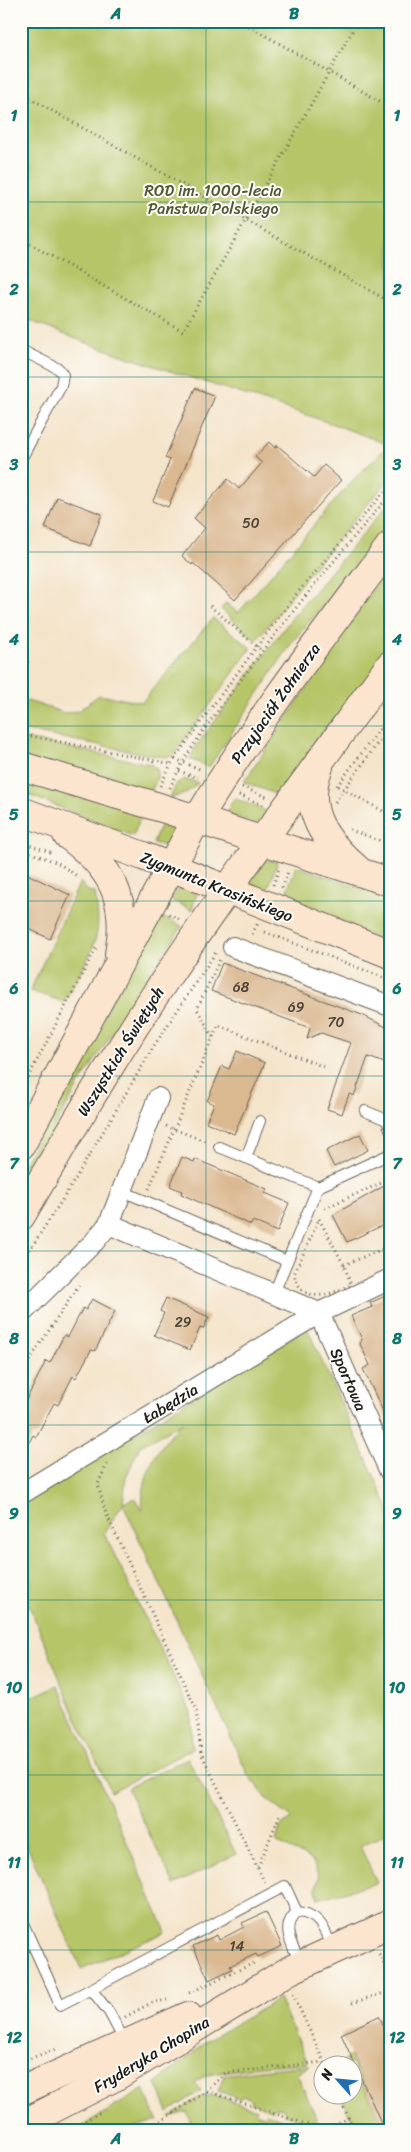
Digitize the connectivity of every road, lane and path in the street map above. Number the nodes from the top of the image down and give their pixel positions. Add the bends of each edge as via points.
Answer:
1 (240, 21) edge
2 (358, 21) edge
3 (329, 72) junction
4 (21, 93) edge
5 (390, 107) edge
6 (246, 220) junction
7 (21, 239) edge
8 (390, 302) edge
9 (21, 350) edge
10 (21, 459) edge
11 (390, 485) edge
12 (390, 495) edge
13 (390, 546) edge
14 (210, 606) dead end
15 (257, 646) junction
16 (262, 651) junction
17 (30, 660) dead end
18 (390, 665) edge
19 (21, 669) edge
20 (390, 715) edge
21 (390, 726) edge
22 (21, 734) edge
23 (326, 753) junction
24 (175, 759) junction
25 (183, 762) junction
26 (171, 764) junction
27 (21, 766) edge
28 (222, 778) junction
29 (338, 786) junction
30 (344, 789) junction
31 (332, 794) dead end
32 (335, 803) dead end
33 (157, 807) junction
34 (286, 807) junction
35 (33, 815) edge
36 (390, 815) edge
37 (197, 820) junction
38 (344, 827) dead end
39 (263, 840) junction
40 (21, 842) edge
41 (390, 844) edge
42 (21, 849) edge
43 (58, 855) dead end
44 (171, 868) junction
45 (364, 873) junction
46 (80, 878) dead end
47 (390, 882) edge
48 (226, 891) junction
49 (151, 905) junction
50 (200, 929) junction
51 (265, 932) dead end
52 (98, 943) dead end
53 (229, 946) junction
54 (390, 954) edge
55 (390, 980) edge
56 (107, 986) junction
57 (390, 1006) edge
58 (213, 1037) junction
59 (324, 1067) dead end
60 (21, 1091) edge
61 (158, 1098) dead end
62 (365, 1111) dead end
63 (150, 1119) junction
64 (260, 1121) dead end
65 (176, 1129) junction
66 (390, 1129) edge
67 (24, 1133) edge
68 (219, 1147) joint
69 (390, 1154) edge
70 (246, 1158) junction
71 (390, 1179) edge
72 (150, 1187) dead end
73 (318, 1187) junction
74 (122, 1191) junction
75 (322, 1210) dead end
76 (320, 1215) dead end
77 (21, 1216) edge
78 (319, 1219) junction
79 (109, 1224) junction
80 (390, 1246) edge
81 (287, 1261) junction
82 (21, 1263) edge
83 (344, 1265) junction
84 (390, 1280) edge
85 (80, 1283) dead end
86 (274, 1293) junction
87 (320, 1313) junction
88 (21, 1314) edge
89 (21, 1373) edge
90 (111, 1440) junction
91 (390, 1472) edge
92 (21, 1494) edge
93 (281, 1812) dead end
94 (258, 1868) junction
95 (271, 1894) junction
96 (297, 1912) junction
97 (21, 1919) edge
98 (390, 1924) edge
99 (376, 1948) dead end
100 (333, 1951) junction
101 (282, 1973) junction
102 (390, 1977) edge
103 (91, 1989) junction
104 (390, 1991) edge
105 (183, 1997) dead end
106 (174, 2000) dead end
107 (352, 2003) dead end
108 (166, 2005) dead end
109 (126, 2045) junction
110 (67, 2049) dead end
111 (320, 2054) edge
112 (314, 2064) edge
113 (22, 2081) edge
114 (207, 2091) junction
115 (343, 2104) edge
116 (349, 2118) junction
117 (75, 2120) dead end
118 (21, 2125) edge
119 (382, 2125) dead end
120 (79, 2131) edge
121 (132, 2131) edge
122 (354, 2131) edge
123 (370, 2131) edge

1 - 3 path
2 - 3 path
3 - 5 path
3 - 6 path
4 - 6 path
6 - 7 path via 183,331
6 - 8 path
9 - 10 lane via 59,369 63,375 61,386
11 - 15 path via 299,591
12 - 16 path
13 - 28 street, Przyjaciół Żołnierza via 267,711
14 - 15 path
15 - 16 path
15 - 24 path
16 - 25 path via 194,742
17 - 19 path
18 - 23 street
20 - 29 path
21 - 30 path
22 - 26 path
23 - 34 street
23 - 45 street via 312,789 314,812 335,848
24 - 25 path
24 - 26 path
25 - 28 path
25 - 33 path
26 - 33 path via 161,782
27 - 33 street
28 - 34 path
28 - 37 street, Przyjaciół Żołnierza
29 - 30 path
29 - 31 path
30 - 32 path
30 - 36 path
33 - 37 street
34 - 39 street
35 - 44 street, Zygmunta Krasińskiego
35 - 56 street, Zygmunta Krasińskiego via 83,846 111,880 120,904 122,937
37 - 39 street
37 - 44 street, Przyjaciół Żołnierza
38 - 41 path
39 - 45 street
39 - 48 street
40 - 43 path
42 - 46 path via 58,863
44 - 48 street, Zygmunta Krasińskiego
44 - 49 street
45 - 47 street
48 - 50 street, Wszystkich Świętych
48 - 54 street, Zygmunta Krasińskiego
49 - 50 path
49 - 56 street
50 - 77 street, Wszystkich Świętych via 104,1075
51 - 55 path
52 - 60 path
53 - 57 street
53 - 58 path via 221,956 197,1009
53 - 82 path via 159,1038
56 - 67 street
58 - 59 path via 218,1025
58 - 65 path
61 - 63 street
62 - 66 lane via 387,1120
63 - 65 path
63 - 74 street
64 - 70 lane
65 - 68 path
65 - 72 path
68 - 70 lane
69 - 73 lane
70 - 73 lane
71 - 75 path
73 - 81 lane
74 - 79 street
74 - 81 lane
76 - 78 path
78 - 83 path
78 - 83 path via 294,1274 297,1283 312,1295 332,1294 351,1284
79 - 86 street
79 - 88 street
80 - 83 path
81 - 86 lane
84 - 87 street, Łabędzia
85 - 89 path
86 - 87 street
87 - 90 street, Łabędzia
87 - 91 street, Sportowa
90 - 92 street, Łabędzia
90 - 94 path via 113,1455 98,1484 105,1511 196,1709 201,1753
93 - 94 path
94 - 95 path
95 - 96 lane via 285,1886
95 - 103 lane
96 - 100 lane via 306,1912 316,1918
96 - 101 lane via 290,1918 288,1928 292,1946
97 - 103 lane via 60,2004
98 - 100 street, Fryderyka Chopina
99 - 102 path
100 - 101 street, Fryderyka Chopina
101 - 105 path
101 - 109 street, Fryderyka Chopina
101 - 111 path
101 - 118 street, Fryderyka Chopina via 115,2077
103 - 109 lane via 109,2012
104 - 107 path
106 - 108 path
109 - 113 street, Fryderyka Chopina
110 - 113 path
112 - 114 path via 225,2073
114 - 116 path via 324,2130
114 - 121 path via 160,2122
115 - 116 path
116 - 122 path
117 - 120 path
119 - 123 path

